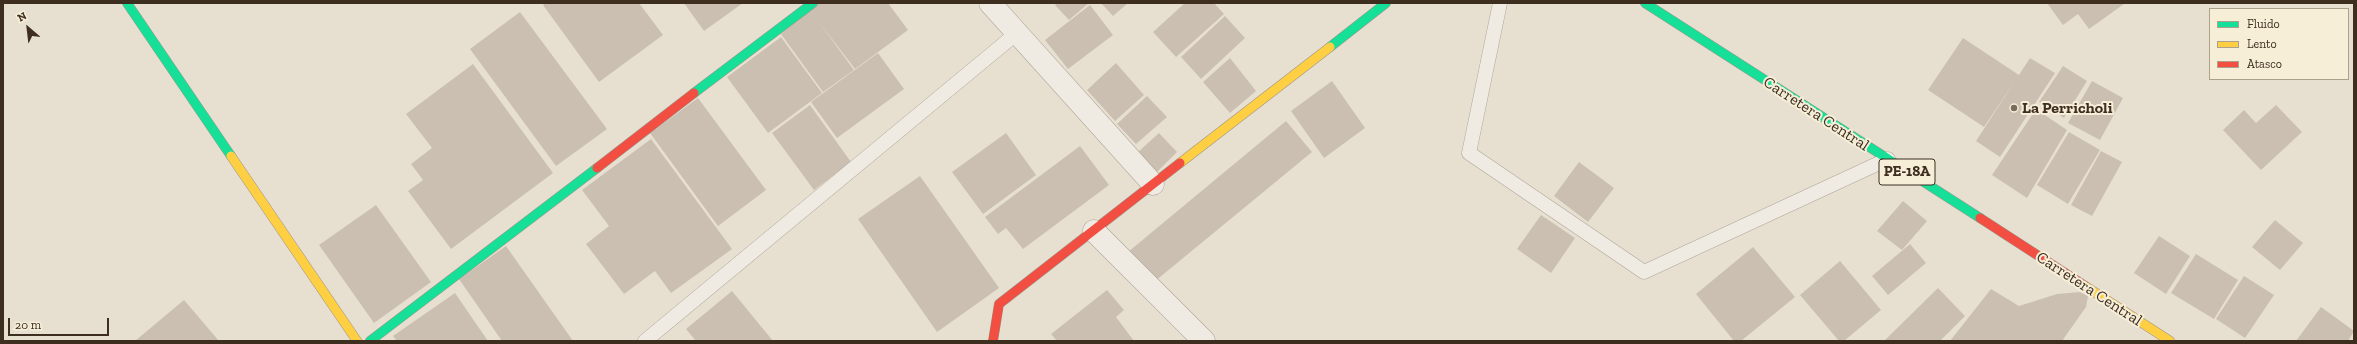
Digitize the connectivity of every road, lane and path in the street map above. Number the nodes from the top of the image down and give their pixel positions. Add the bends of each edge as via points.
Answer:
1 (127, 3) edge
2 (813, 3) edge
3 (990, 3) edge
4 (1386, 3) edge
5 (1500, 3) edge
6 (1645, 3) edge
7 (1017, 33) junction
8 (1888, 159) junction
9 (1153, 184) junction
10 (1094, 231) junction
11 (357, 341) edge
12 (370, 341) edge
13 (645, 341) edge
14 (993, 341) edge
15 (1204, 341) edge
16 (2170, 341) edge

1 - 11 main road
2 - 12 main road
3 - 7 street
4 - 9 main road
5 - 8 lane via 1469,152 1644,272
6 - 8 main road, Carretera Central / PE-18A
7 - 9 street
7 - 13 lane
8 - 16 main road, Carretera Central / PE-18A
9 - 10 main road
10 - 14 main road via 999,304
10 - 15 street

